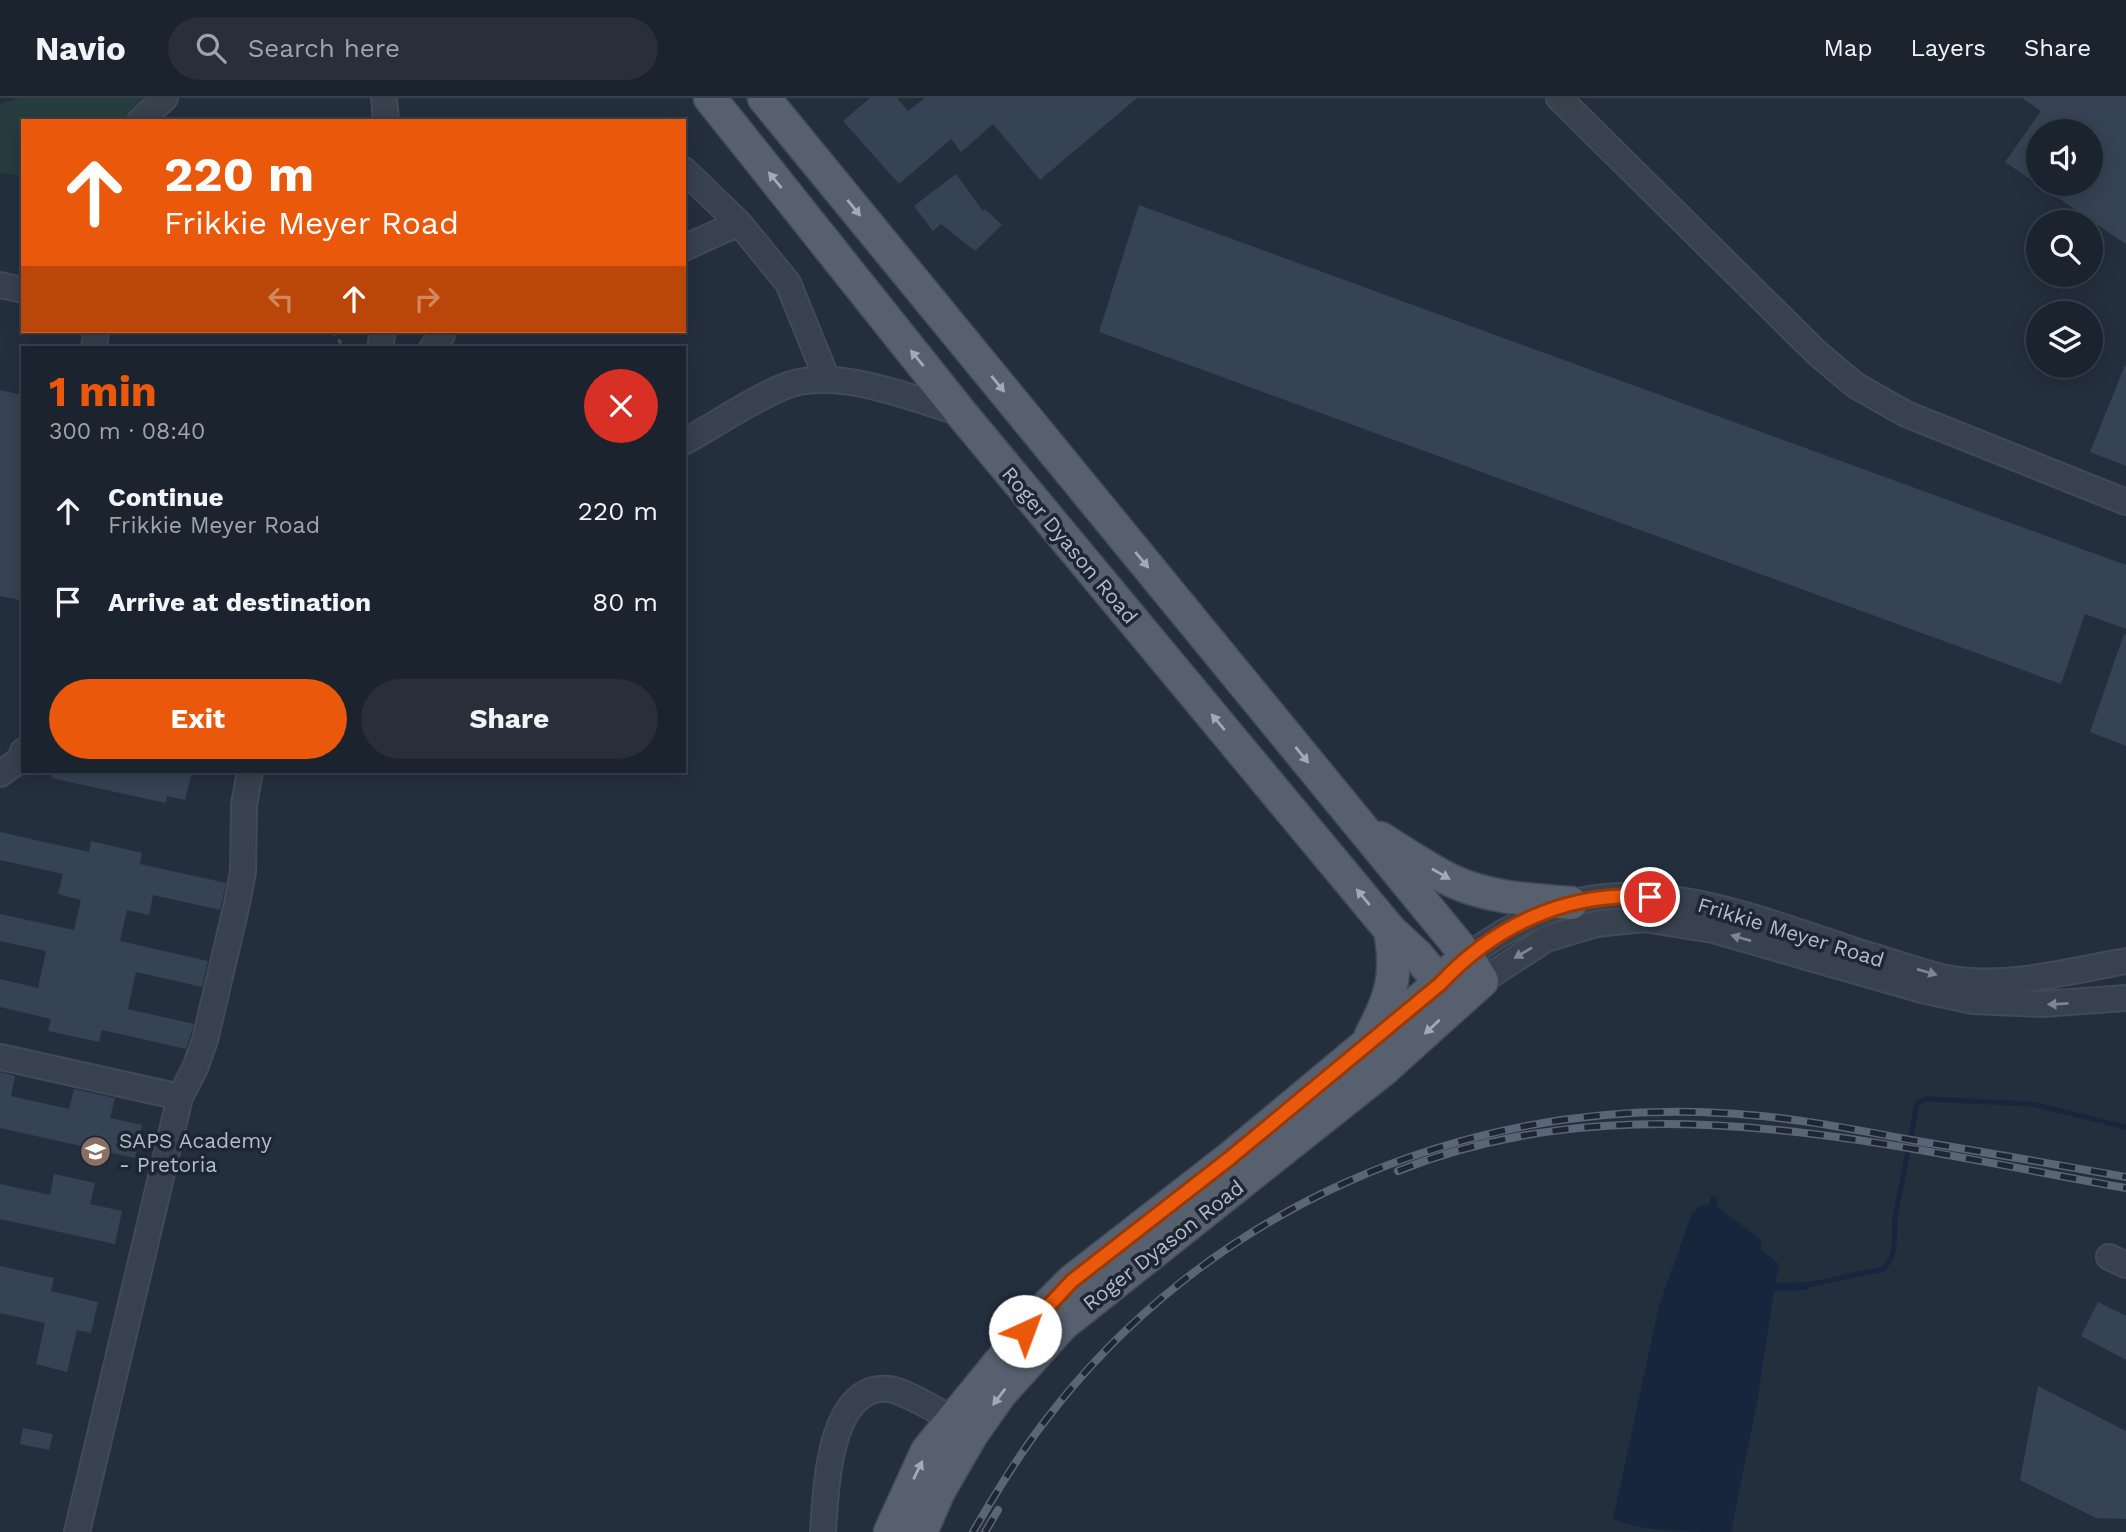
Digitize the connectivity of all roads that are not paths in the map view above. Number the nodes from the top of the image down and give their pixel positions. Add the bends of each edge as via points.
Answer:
1 (164, 98) edge
2 (384, 98) edge
3 (710, 98) edge
4 (764, 98) edge
5 (1559, 98) edge
6 (143, 119) edge
7 (386, 119) edge
8 (686, 172) edge
9 (739, 223) junction
10 (686, 247) edge
11 (0, 285) edge
12 (21, 290) edge
13 (827, 379) junction
14 (961, 413) junction
15 (686, 441) edge
16 (2126, 502) edge
17 (21, 759) edge
18 (250, 773) edge
19 (0, 774) edge
20 (1361, 827) junction
21 (1571, 903) junction
22 (1390, 930) junction
23 (2126, 961) edge
24 (1474, 968) junction
25 (1449, 993) junction
26 (2126, 998) edge
27 (1365, 1045) junction
28 (0, 1057) edge
29 (180, 1097) junction
30 (963, 1426) junction
31 (77, 1532) edge
32 (823, 1532) edge
33 (890, 1532) edge
34 (921, 1532) edge

1 - 6 street
2 - 7 street
14 -> 3 main road, Roger Dyason Road
4 -> 20 main road
5 - 16 street via 1855,385 1906,414
8 - 9 street
9 - 10 street
9 - 13 street via 788,283
11 - 12 street
13 - 14 street via 847,380
13 - 15 street via 785,386
22 -> 14 main road, Roger Dyason Road
17 - 19 street
18 - 29 street via 236,908 205,1040
20 -> 21 main road via 1473,889
20 - 24 main road
21 -> 23 street, Frikkie Meyer Road via 1630,895 1691,902 1970,981 2000,981
21 - 24 street, Frikkie Meyer Road via 1527,919
22 - 25 main road, Roger Dyason Road
22 - 27 main road via 1394,971 1390,998
24 - 25 main road, Roger Dyason Road
26 -> 24 street, Frikkie Meyer Road via 2029,1005 1973,1001 1713,930 1644,919 1596,924
25 - 27 main road, Roger Dyason Road
25 -> 30 main road, Roger Dyason Road via 1383,1070 1062,1325 1002,1393
27 - 30 main road, Roger Dyason Road via 1072,1281 997,1363
28 - 29 street
29 - 31 street
30 - 32 street via 891,1389 866,1391 852,1404 836,1436 826,1479
33 -> 30 main road, Roger Dyason Road via 927,1451
30 - 34 main road, Roger Dyason Road

